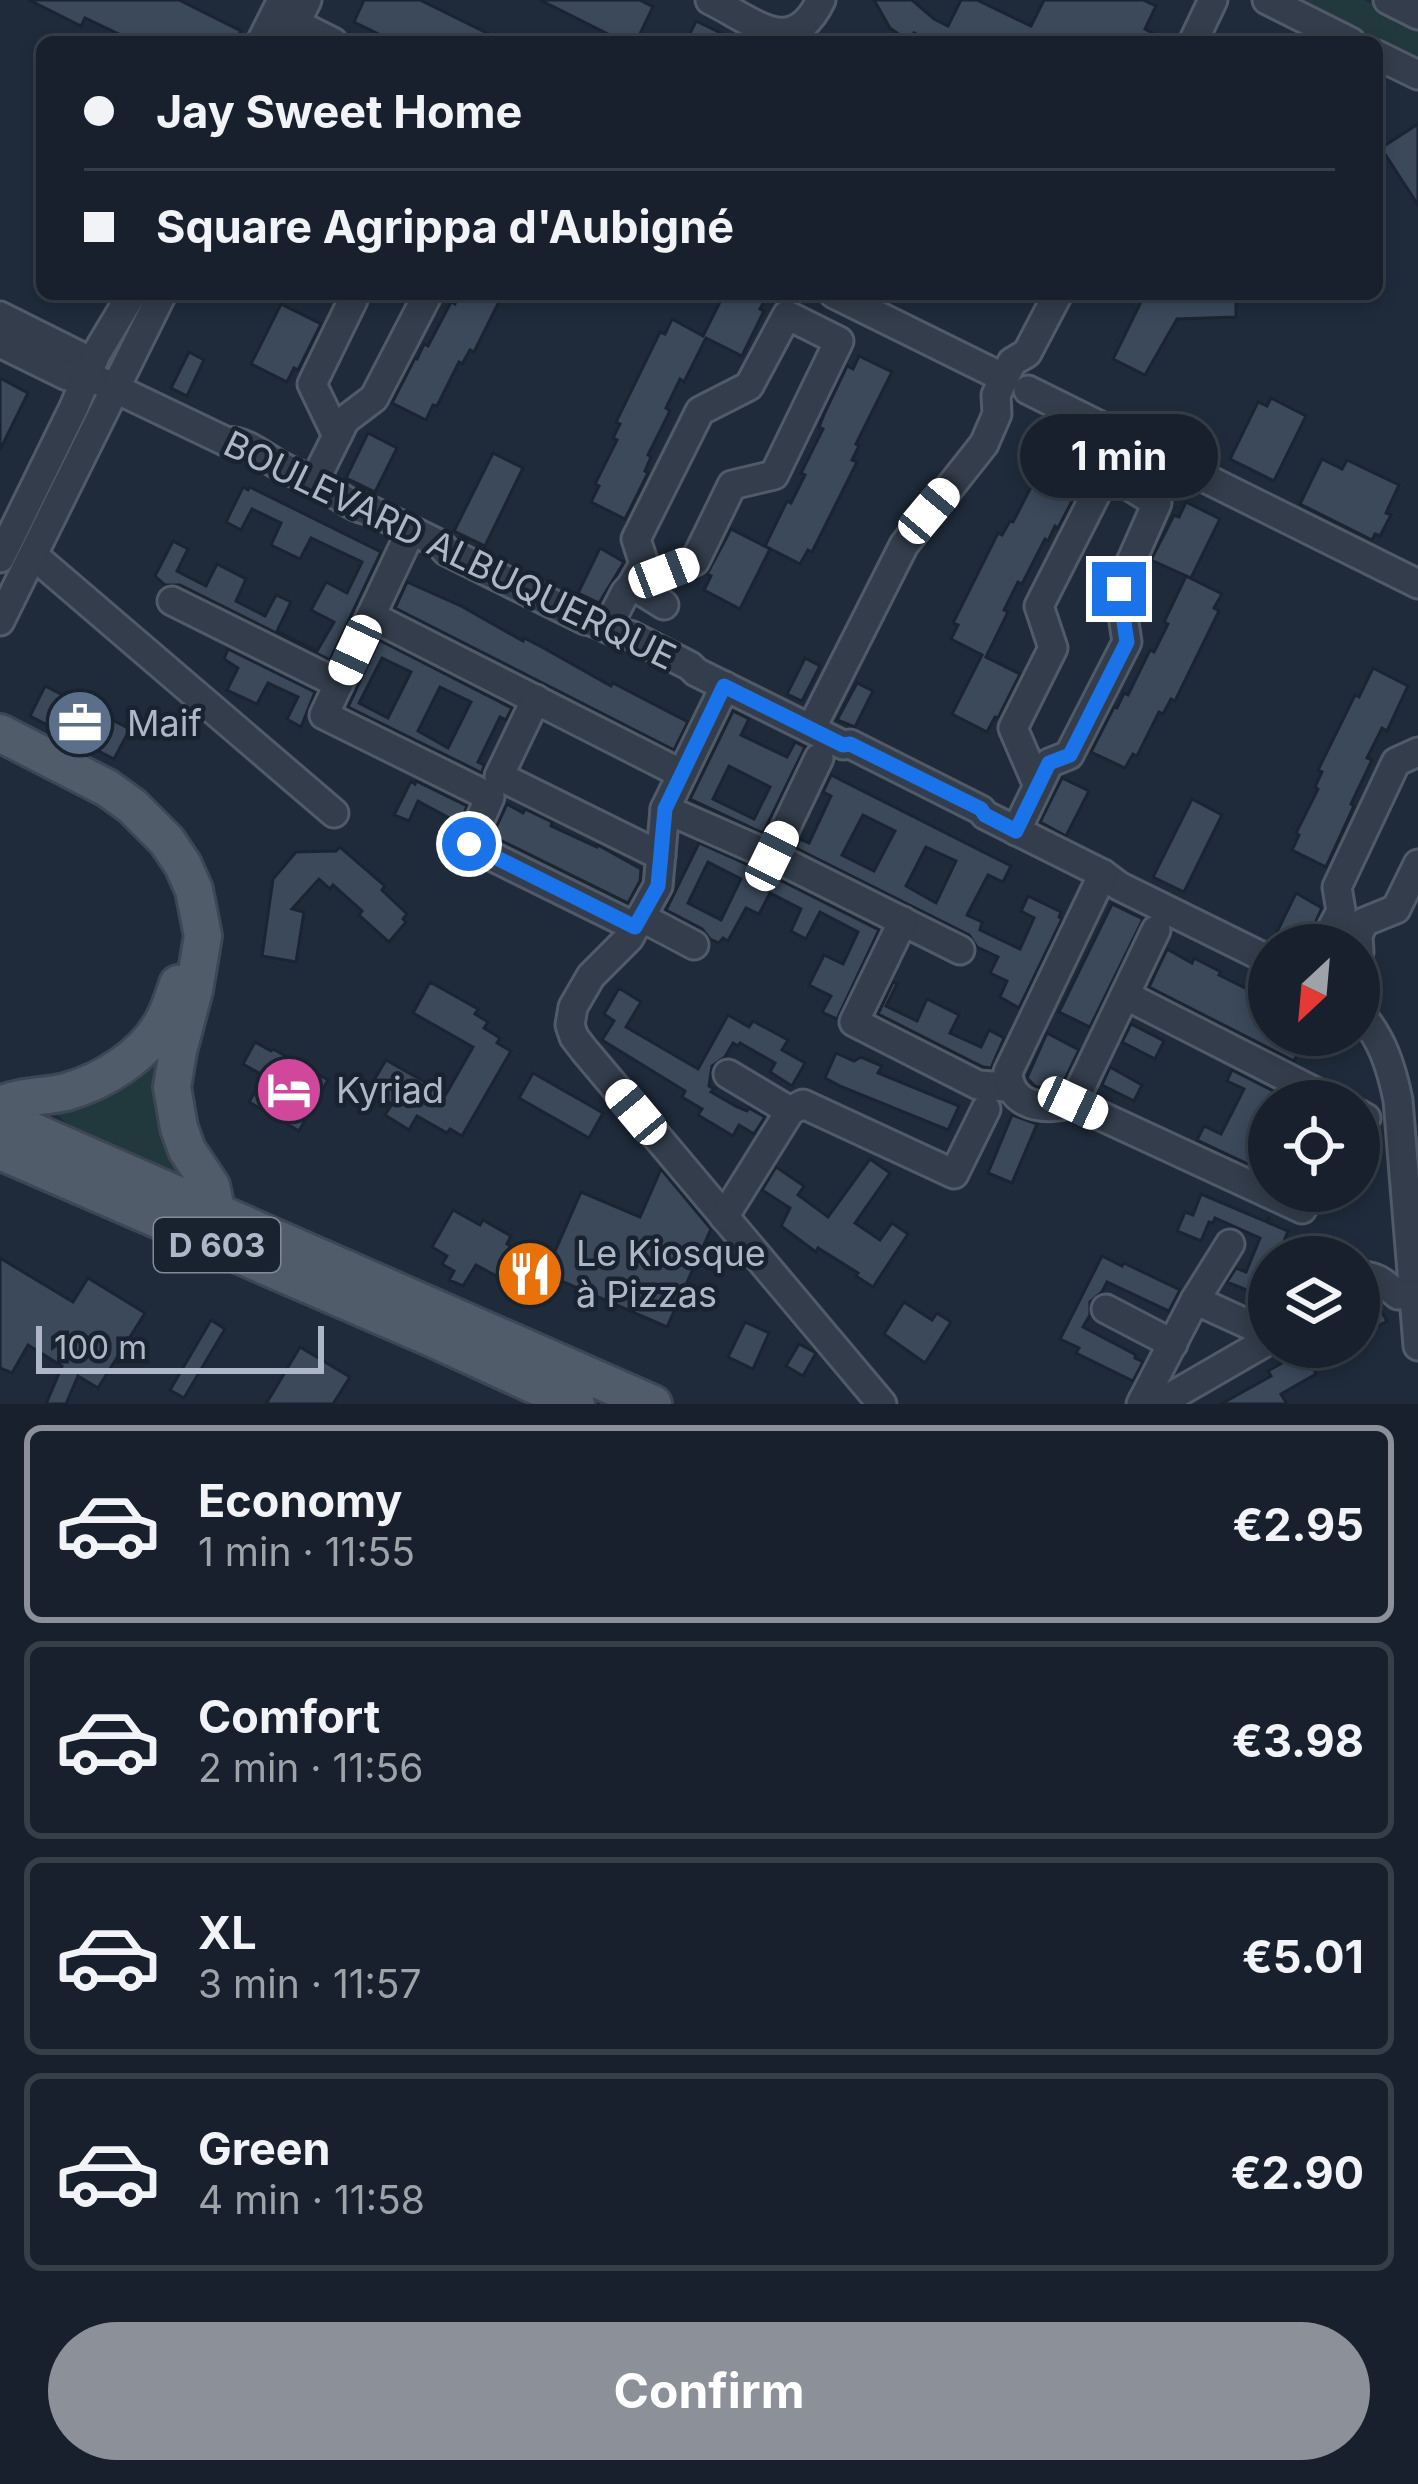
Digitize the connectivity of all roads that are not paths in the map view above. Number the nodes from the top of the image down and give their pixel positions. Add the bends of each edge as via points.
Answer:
1 (710, 0) edge
2 (821, 0) edge
3 (1214, 0) edge
4 (1267, 0) edge
5 (1388, 0) edge
6 (265, 3) edge
7 (1418, 15) edge
8 (261, 36) edge
9 (1196, 36) edge
10 (1339, 36) edge
11 (1383, 58) edge
12 (1418, 75) edge
13 (128, 300) edge
14 (159, 300) edge
15 (353, 300) edge
16 (425, 300) edge
17 (846, 300) edge
18 (1055, 300) edge
19 (0, 316) edge
20 (0, 343) edge
21 (0, 359) edge
22 (87, 375) junction
23 (998, 375) dead end
24 (116, 389) junction
25 (1028, 390) dead end
26 (66, 424) junction
27 (337, 436) junction
28 (314, 482) junction
29 (411, 530) junction
30 (33, 555) junction
31 (0, 557) edge
32 (1418, 584) edge
33 (632, 585) junction
34 (172, 601) dead end
35 (664, 605) dead end
36 (371, 616) junction
37 (0, 621) edge
38 (608, 628) junction
39 (339, 684) junction
40 (724, 686) junction
41 (536, 700) junction
42 (811, 729) junction
43 (0, 733) edge
44 (1418, 752) edge
45 (0, 754) edge
46 (819, 758) dead end
47 (682, 774) junction
48 (1038, 786) junction
49 (665, 809) junction
50 (334, 812) dead end
51 (1016, 831) junction
52 (661, 856) junction
53 (772, 856) junction
54 (1418, 864) edge
55 (1103, 874) junction
56 (903, 921) junction
57 (638, 922) junction
58 (1334, 924) edge
59 (1363, 924) edge
60 (1156, 930) dead end
61 (694, 945) dead end
62 (960, 950) dead end
63 (1248, 950) edge
64 (1125, 995) junction
65 (1380, 1042) edge
66 (1405, 1064) edge
67 (728, 1074) dead end
68 (1292, 1080) edge
69 (1009, 1087) junction
70 (1073, 1103) junction
71 (0, 1105) edge
72 (986, 1109) dead end
73 (790, 1111) junction
74 (0, 1117) edge
75 (8, 1161) edge
76 (1248, 1184) edge
77 (217, 1214) junction
78 (724, 1217) junction
79 (1230, 1244) dead end
80 (1380, 1281) edge
81 (1414, 1294) junction
82 (1195, 1300) junction
83 (1106, 1309) dead end
84 (1248, 1322) edge
85 (1173, 1344) junction
86 (1418, 1346) edge
87 (1248, 1352) edge
88 (1142, 1402) edge
89 (575, 1404) edge
90 (653, 1404) edge
91 (882, 1404) edge

1 - 2 street via 776,33 800,30
3 - 9 street
4 - 10 street
5 - 7 street
6 - 8 street
11 - 12 street
13 - 22 street
14 - 24 street
15 - 27 street via 312,384
16 - 27 street via 374,398
17 - 23 street
18 - 42 street via 1004,378 984,444 904,545
19 - 22 street via 78,355
20 - 22 street via 68,376
21 - 26 street via 46,382
22 - 24 street, BOULEVARD ALBUQUERQUE
22 - 26 street
24 - 28 street, BOULEVARD ALBUQUERQUE
24 - 30 street
25 - 32 street
26 - 31 street
27 - 28 street
28 - 29 street, BOULEVARD ALBUQUERQUE
29 - 36 street
29 - 38 street, BOULEVARD ALBUQUERQUE
30 - 37 street
30 - 50 street
33 - 33 street via 695,561 732,485 774,475 839,341 788,315 749,386 700,411 636,539 644,563
33 - 35 street
33 - 38 street
34 - 39 street
36 - 39 street
36 - 41 street
38 - 40 street, BOULEVARD ALBUQUERQUE
39 - 57 street via 324,715 490,797 469,844
40 - 42 street, BOULEVARD ALBUQUERQUE
40 - 47 street
41 - 47 street
41 - 52 street via 499,776
42 - 51 street, BOULEVARD ALBUQUERQUE
43 - 77 main road via 132,806 167,841 194,890 202,937 172,1087 179,1128
44 - 58 street via 1396,763 1336,887 1341,910
45 - 71 main road via 116,818 148,847 172,884 183,922 179,982 163,1022 137,1054 70,1090
46 - 53 street
47 - 49 street
48 - 48 street via 1049,763 1070,755 1127,642 1119,589 1157,503 1107,472 1040,606 1053,648 1013,728
48 - 51 street
49 - 52 street
49 - 53 street
51 - 55 street, BOULEVARD ALBUQUERQUE
52 - 57 street via 658,886
53 - 56 street
54 - 59 street via 1396,909
55 - 63 street, BOULEVARD ALBUQUERQUE
55 - 69 street via 1008,1072
56 - 62 street
56 - 69 street via 854,1022 978,1085
57 - 61 street
57 - 78 street via 581,991 574,1037
60 - 64 street
64 - 68 street
64 - 70 street
65 - 66 street
66 - 81 street via 1398,1100
67 - 73 street
69 - 70 street via 1044,1109
70 - 76 street
72 - 73 street via 954,1174 803,1104
73 - 78 street
74 - 77 main road, D 603
75 - 89 main road, D 603
77 - 90 main road, D 603
78 - 91 street
79 - 82 street
80 - 81 street via 1398,1295
81 - 86 street
82 - 84 street
82 - 85 street
83 - 85 street
85 - 88 street
87 - 88 street via 1160,1403

